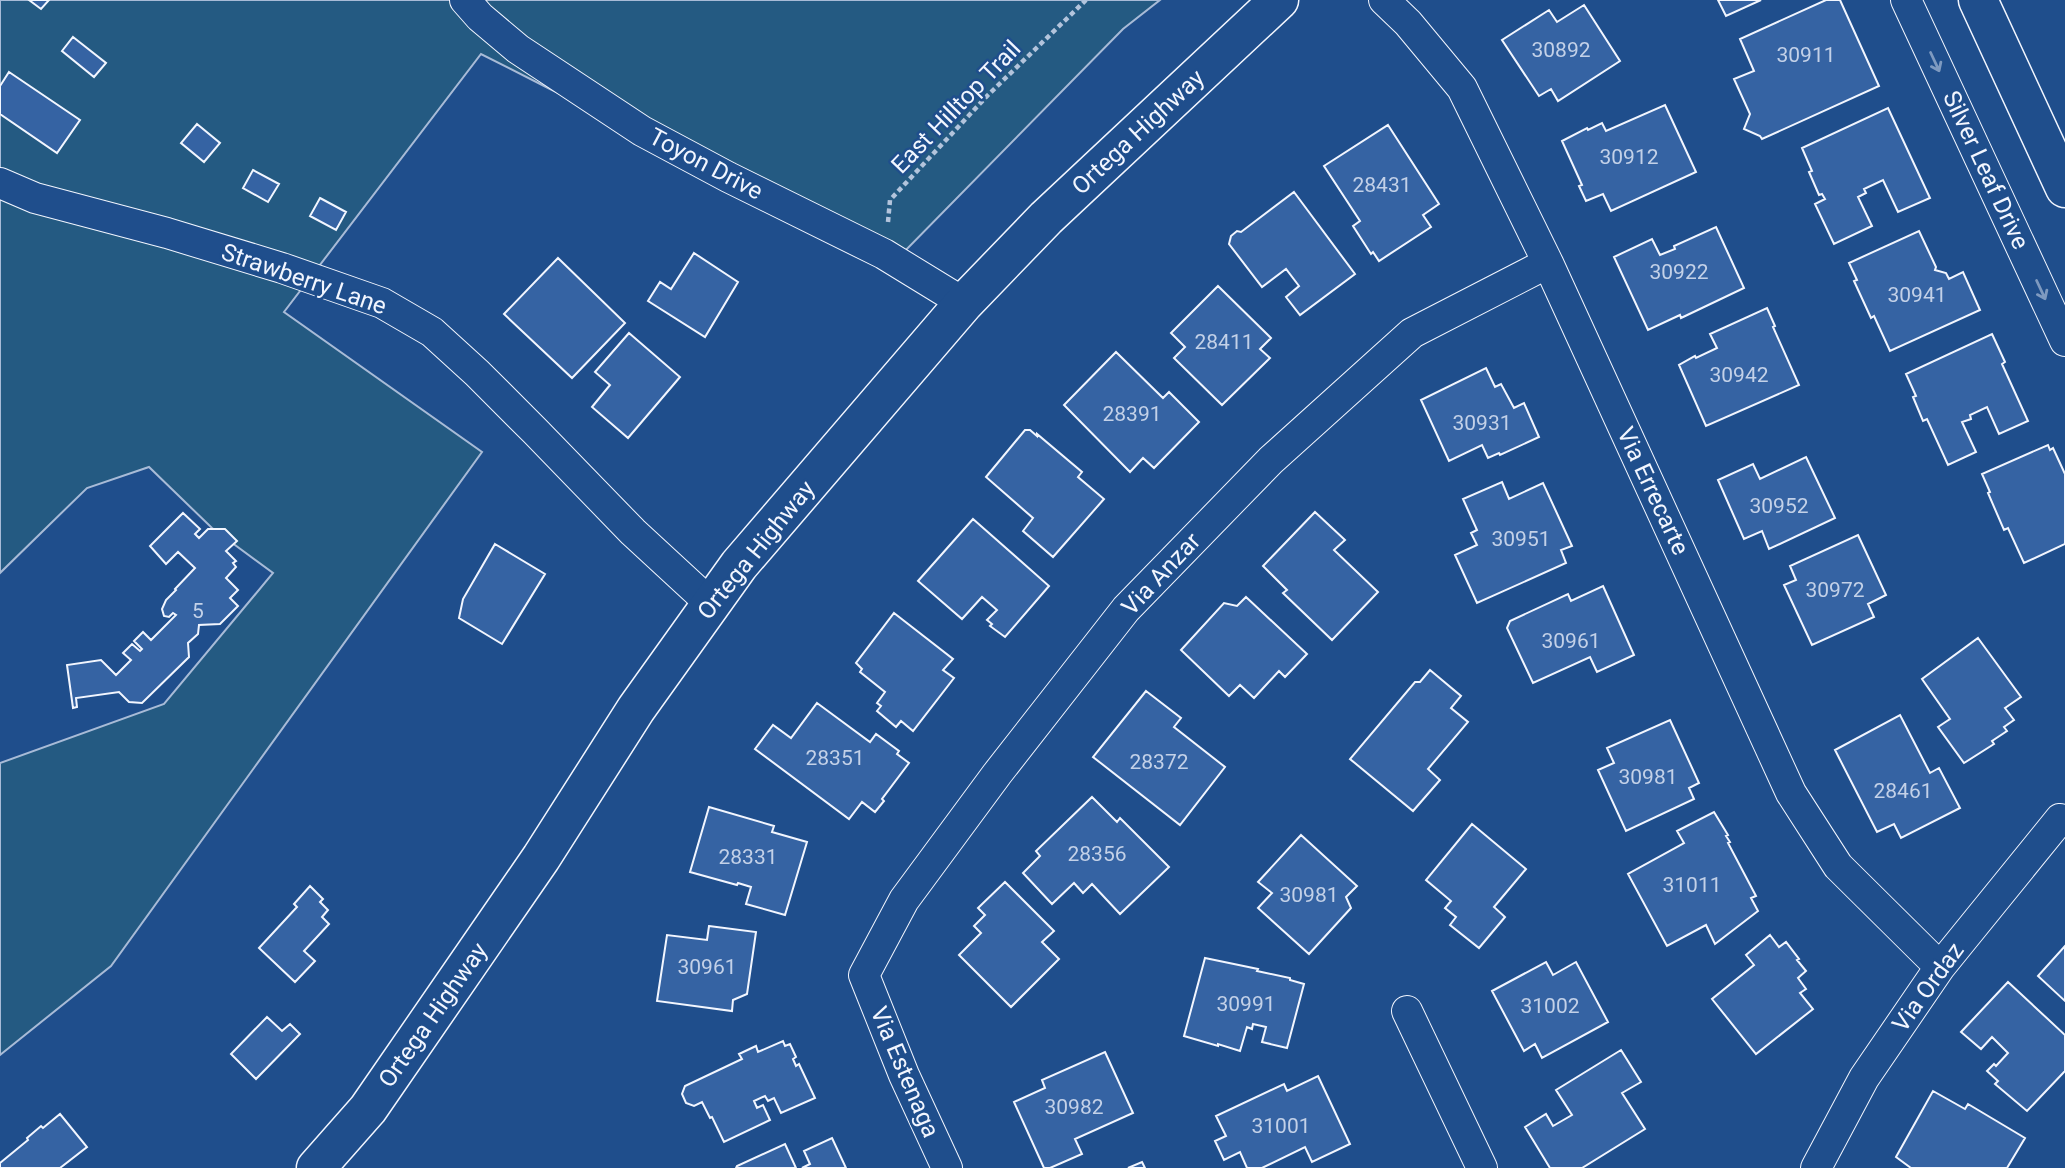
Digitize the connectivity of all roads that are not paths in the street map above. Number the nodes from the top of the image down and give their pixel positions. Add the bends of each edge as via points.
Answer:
1 (465, 0) edge
2 (1279, 0) edge
3 (1384, 0) edge
4 (1906, 0) edge
5 (1978, 0) edge
6 (0, 183) edge
7 (2065, 188) edge
8 (1548, 263) junction
9 (964, 303) junction
10 (2065, 341) edge
11 (711, 604) junction
12 (2060, 819) dead end
13 (1940, 967) junction
14 (864, 975) joint
15 (1407, 1011) dead end
16 (316, 1168) edge
17 (947, 1168) edge
18 (1482, 1168) edge
19 (1816, 1168) edge

1 - 9 street, Toyon Drive via 518,49 642,131 884,254
2 - 9 main road, Ortega Highway via 1046,218
3 - 8 street, Via Errecarte via 1462,88
4 -> 10 street, Silver Leaf Drive
5 - 7 main road
6 - 11 street, Strawberry Lane via 34,198 282,268 382,303 432,332
8 - 13 street, Via Errecarte via 1791,793 1838,866
8 - 14 street, Via Anzar via 1412,333 1271,460 1126,609 904,900
9 - 11 main road, Ortega Highway via 739,565
11 - 16 main road, Ortega Highway via 368,1109
12 - 13 street, Via Ordaz
13 - 19 street, Via Ordaz via 1864,1078
14 - 17 street, Via Estenaga
15 - 18 street

